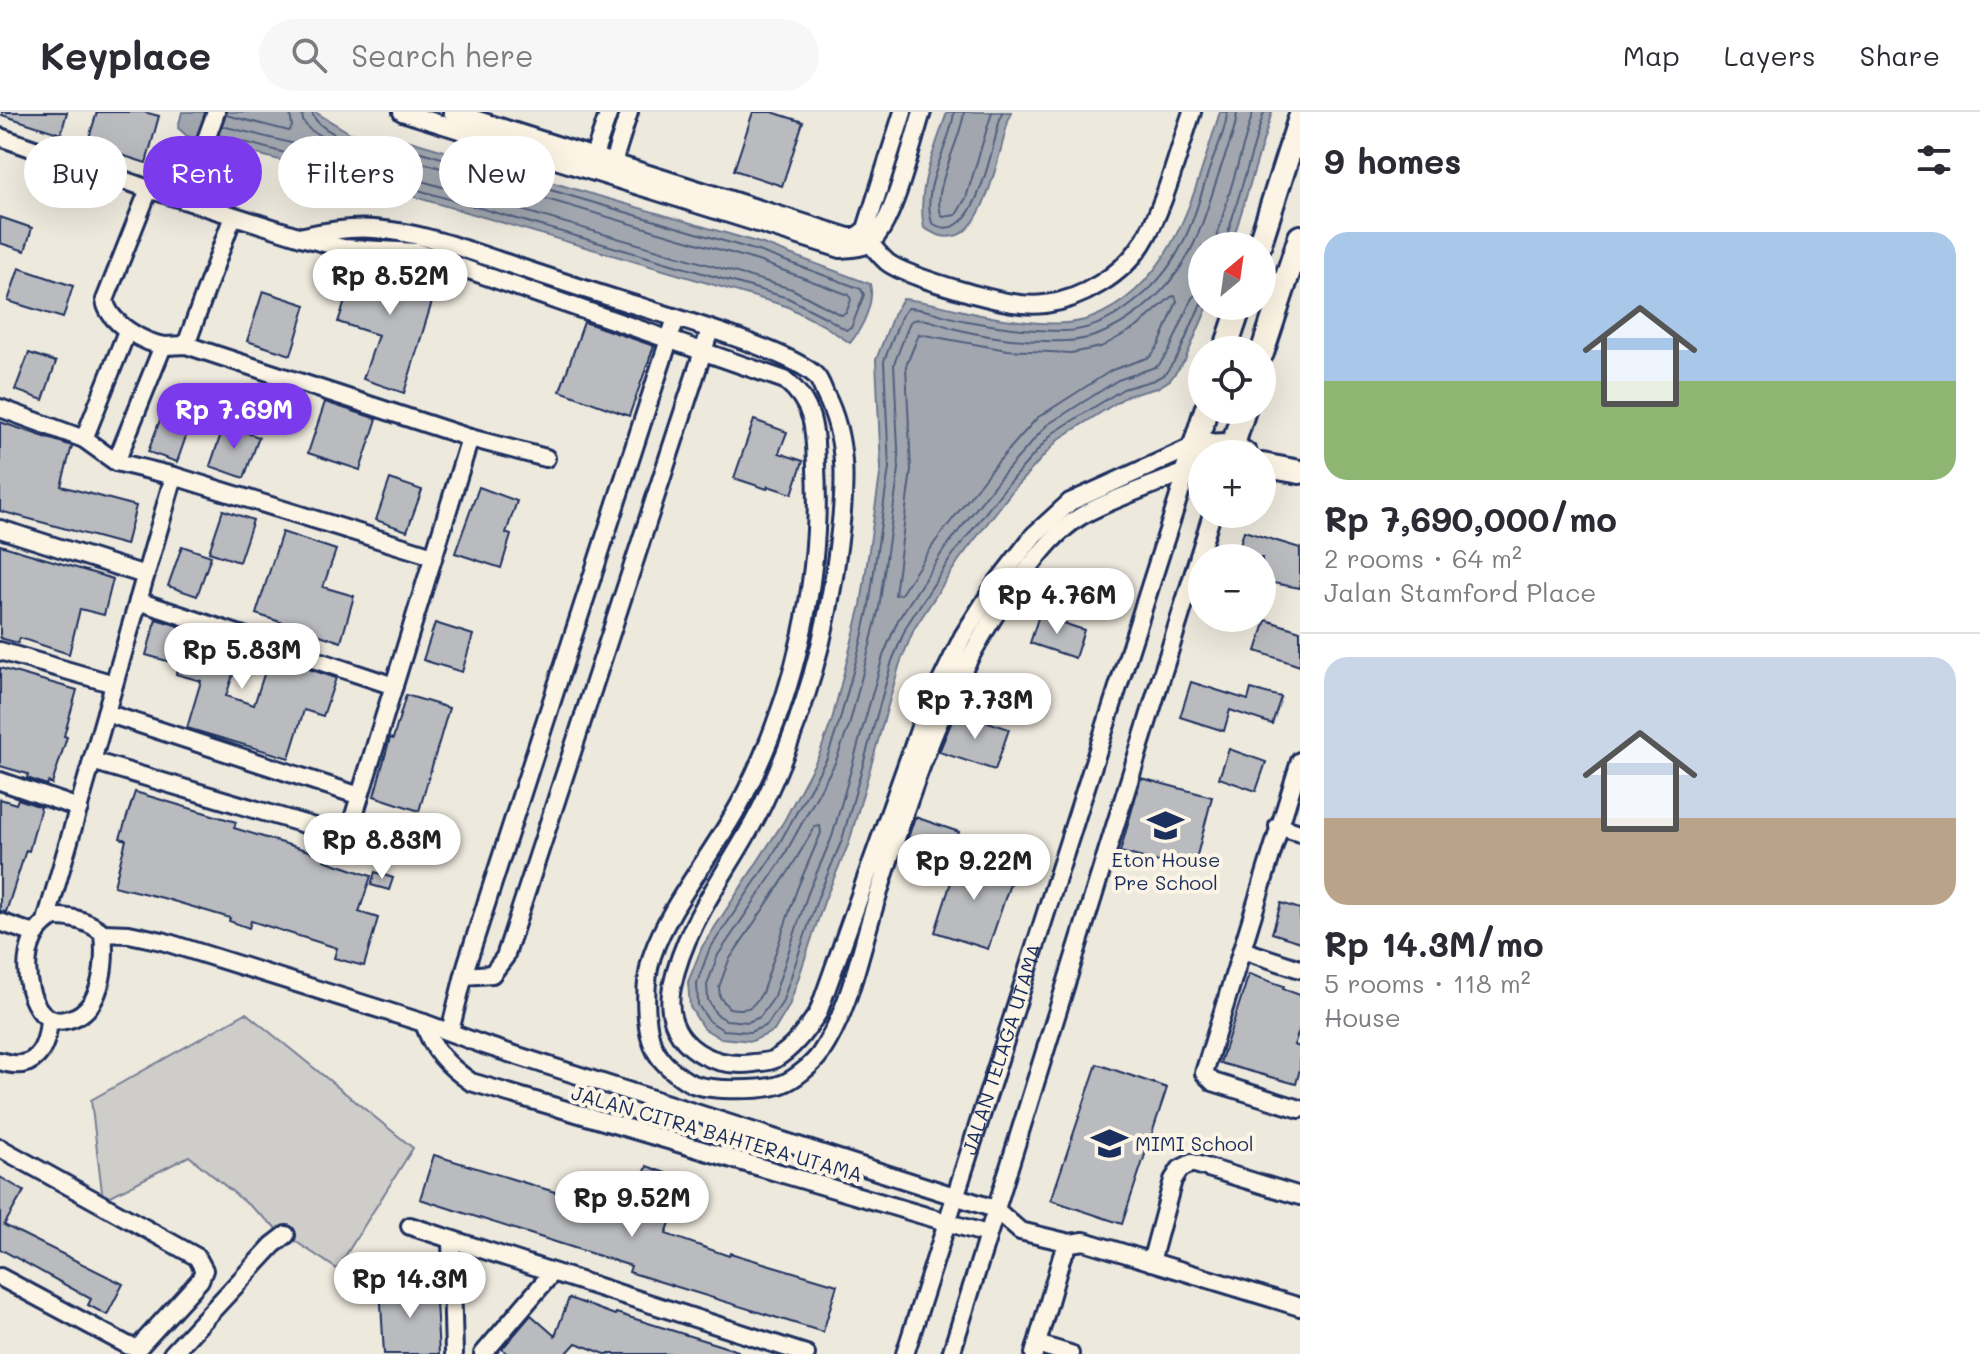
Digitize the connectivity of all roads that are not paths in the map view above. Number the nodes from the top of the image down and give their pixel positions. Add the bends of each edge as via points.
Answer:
1 (216, 112) edge
2 (402, 112) edge
3 (452, 112) edge
4 (609, 112) edge
5 (629, 112) edge
6 (903, 112) edge
7 (922, 112) edge
8 (1192, 112) edge
9 (1300, 118) edge
10 (208, 136) edge
11 (0, 137) edge
12 (591, 165) junction
13 (610, 170) junction
14 (143, 187) edge
15 (143, 204) edge
16 (208, 208) edge
17 (233, 216) junction
18 (1263, 232) edge
19 (301, 237) junction
20 (1300, 237) edge
21 (866, 238) junction
22 (676, 318) junction
23 (710, 330) junction
24 (127, 331) junction
25 (1268, 336) edge
26 (669, 341) junction
27 (186, 345) junction
28 (163, 346) junction
29 (702, 352) junction
30 (0, 408) edge
31 (470, 438) junction
32 (84, 439) junction
33 (1188, 449) edge
34 (546, 458) dead end
35 (116, 462) junction
36 (1276, 468) edge
37 (1300, 472) edge
38 (1188, 473) edge
39 (174, 476) junction
40 (1188, 489) edge
41 (1208, 528) edge
42 (0, 529) edge
43 (433, 556) junction
44 (145, 575) junction
45 (138, 601) junction
46 (0, 651) edge
47 (114, 684) junction
48 (394, 686) junction
49 (106, 713) junction
50 (92, 761) junction
51 (1300, 761) edge
52 (0, 781) edge
53 (360, 796) junction
54 (79, 808) junction
55 (1278, 826) junction
56 (1300, 833) edge
57 (348, 835) junction
58 (399, 852) dead end
59 (0, 922) edge
60 (41, 927) junction
61 (103, 933) junction
62 (1242, 950) junction
63 (1300, 969) edge
64 (464, 976) junction
65 (49, 1019) junction
66 (424, 1023) junction
67 (450, 1031) junction
68 (0, 1061) edge
69 (1300, 1109) edge
70 (0, 1148) edge
71 (955, 1196) junction
72 (1300, 1196) edge
73 (995, 1209) junction
74 (947, 1223) junction
75 (410, 1226) dead end
76 (987, 1234) junction
77 (286, 1235) dead end
78 (451, 1240) junction
79 (1070, 1243) junction
80 (1151, 1262) junction
81 (552, 1273) junction
82 (0, 1277) edge
83 (1300, 1307) edge
84 (1036, 1349) edge
85 (172, 1354) edge
86 (454, 1354) edge
87 (483, 1354) edge
88 (806, 1354) edge
89 (905, 1354) edge
90 (951, 1354) edge
91 (1070, 1354) edge

1 - 10 street
2 - 12 street
3 - 12 street
4 - 12 street
5 - 13 street
6 - 21 street
7 - 21 street via 889,214 879,234
8 - 21 street via 1141,245 1098,285 1076,295 1046,304 999,301 899,268
9 - 18 main road
11 - 14 street
12 - 13 street
13 - 21 street
15 - 24 street via 105,300 110,314
16 - 17 street
17 - 19 street
17 - 27 street
19 - 22 street via 371,228 423,235
19 - 26 street via 343,248 417,252
20 - 25 main road
22 - 23 street
22 - 26 street
23 - 29 street
23 - 33 street via 784,356 816,376 833,410 843,449 845,491 825,635 806,697 761,807 692,926 671,989 678,1032 699,1055 734,1066 772,1060 798,1041 818,1013 924,716 963,636 996,584 1034,535 1070,502
24 - 28 street
24 - 32 street
26 - 29 street
26 - 64 street
27 - 28 street
27 - 31 street
28 - 35 street
29 - 38 street via 785,380 801,392 812,416 818,500 813,583 786,693 745,794 652,956 646,986 650,1035 660,1058 691,1084 731,1090 784,1084 818,1058 839,1020 899,827 939,722 1009,593 1046,546 1080,517
29 - 64 street via 505,957 492,974
30 - 32 street
31 - 34 street
31 - 43 street
32 - 35 street
35 - 39 street
36 - 37 main road
39 - 43 street
39 - 44 street
40 - 71 street, JALAN TELAGA UTAMA
41 - 73 street, JALAN TELAGA UTAMA
42 - 44 street
43 - 48 street
44 - 45 street
45 - 47 street
45 - 48 street
46 - 47 street
47 - 49 street
48 - 53 street
49 - 50 street
49 - 53 street
50 - 54 street
50 - 57 street
51 - 55 street
52 - 54 street
53 - 57 street
54 - 60 street
55 - 56 street
55 - 62 street
57 - 58 street
59 - 60 street
60 - 61 street via 66,917
60 - 65 street via 30,947 28,974 36,1003
61 - 65 street via 97,993 89,1008 66,1020
61 - 66 street, JALAN CITRA BAHTERA UTAMA via 162,941
62 - 63 street
62 - 69 street via 1204,1073 1213,1082
64 - 67 street
65 - 68 street via 45,1041 32,1062 23,1066
66 - 67 street, JALAN CITRA BAHTERA UTAMA
66 - 74 street, JALAN CITRA BAHTERA UTAMA via 433,1046 471,1082
67 - 71 street, JALAN CITRA BAHTERA UTAMA
70 - 82 street via 197,1257 204,1270 134,1348
71 - 73 street, JALAN CITRA BAHTERA UTAMA
71 - 74 street, JALAN TELAGA UTAMA
72 - 80 street via 1192,1163 1173,1180
73 - 76 street, JALAN TELAGA UTAMA
73 - 79 street, JALAN CITRA BAHTERA UTAMA via 1020,1231
74 - 76 street, JALAN CITRA BAHTERA UTAMA
74 - 89 street, JALAN TELAGA UTAMA
75 - 78 street
76 - 90 street, JALAN TELAGA UTAMA
77 - 85 street
78 - 81 street
78 - 86 street
79 - 80 street, JALAN CITRA BAHTERA UTAMA via 1084,1241
79 - 84 street
80 - 83 street, JALAN CITRA BAHTERA UTAMA
81 - 87 street
81 - 88 street
84 - 91 street

